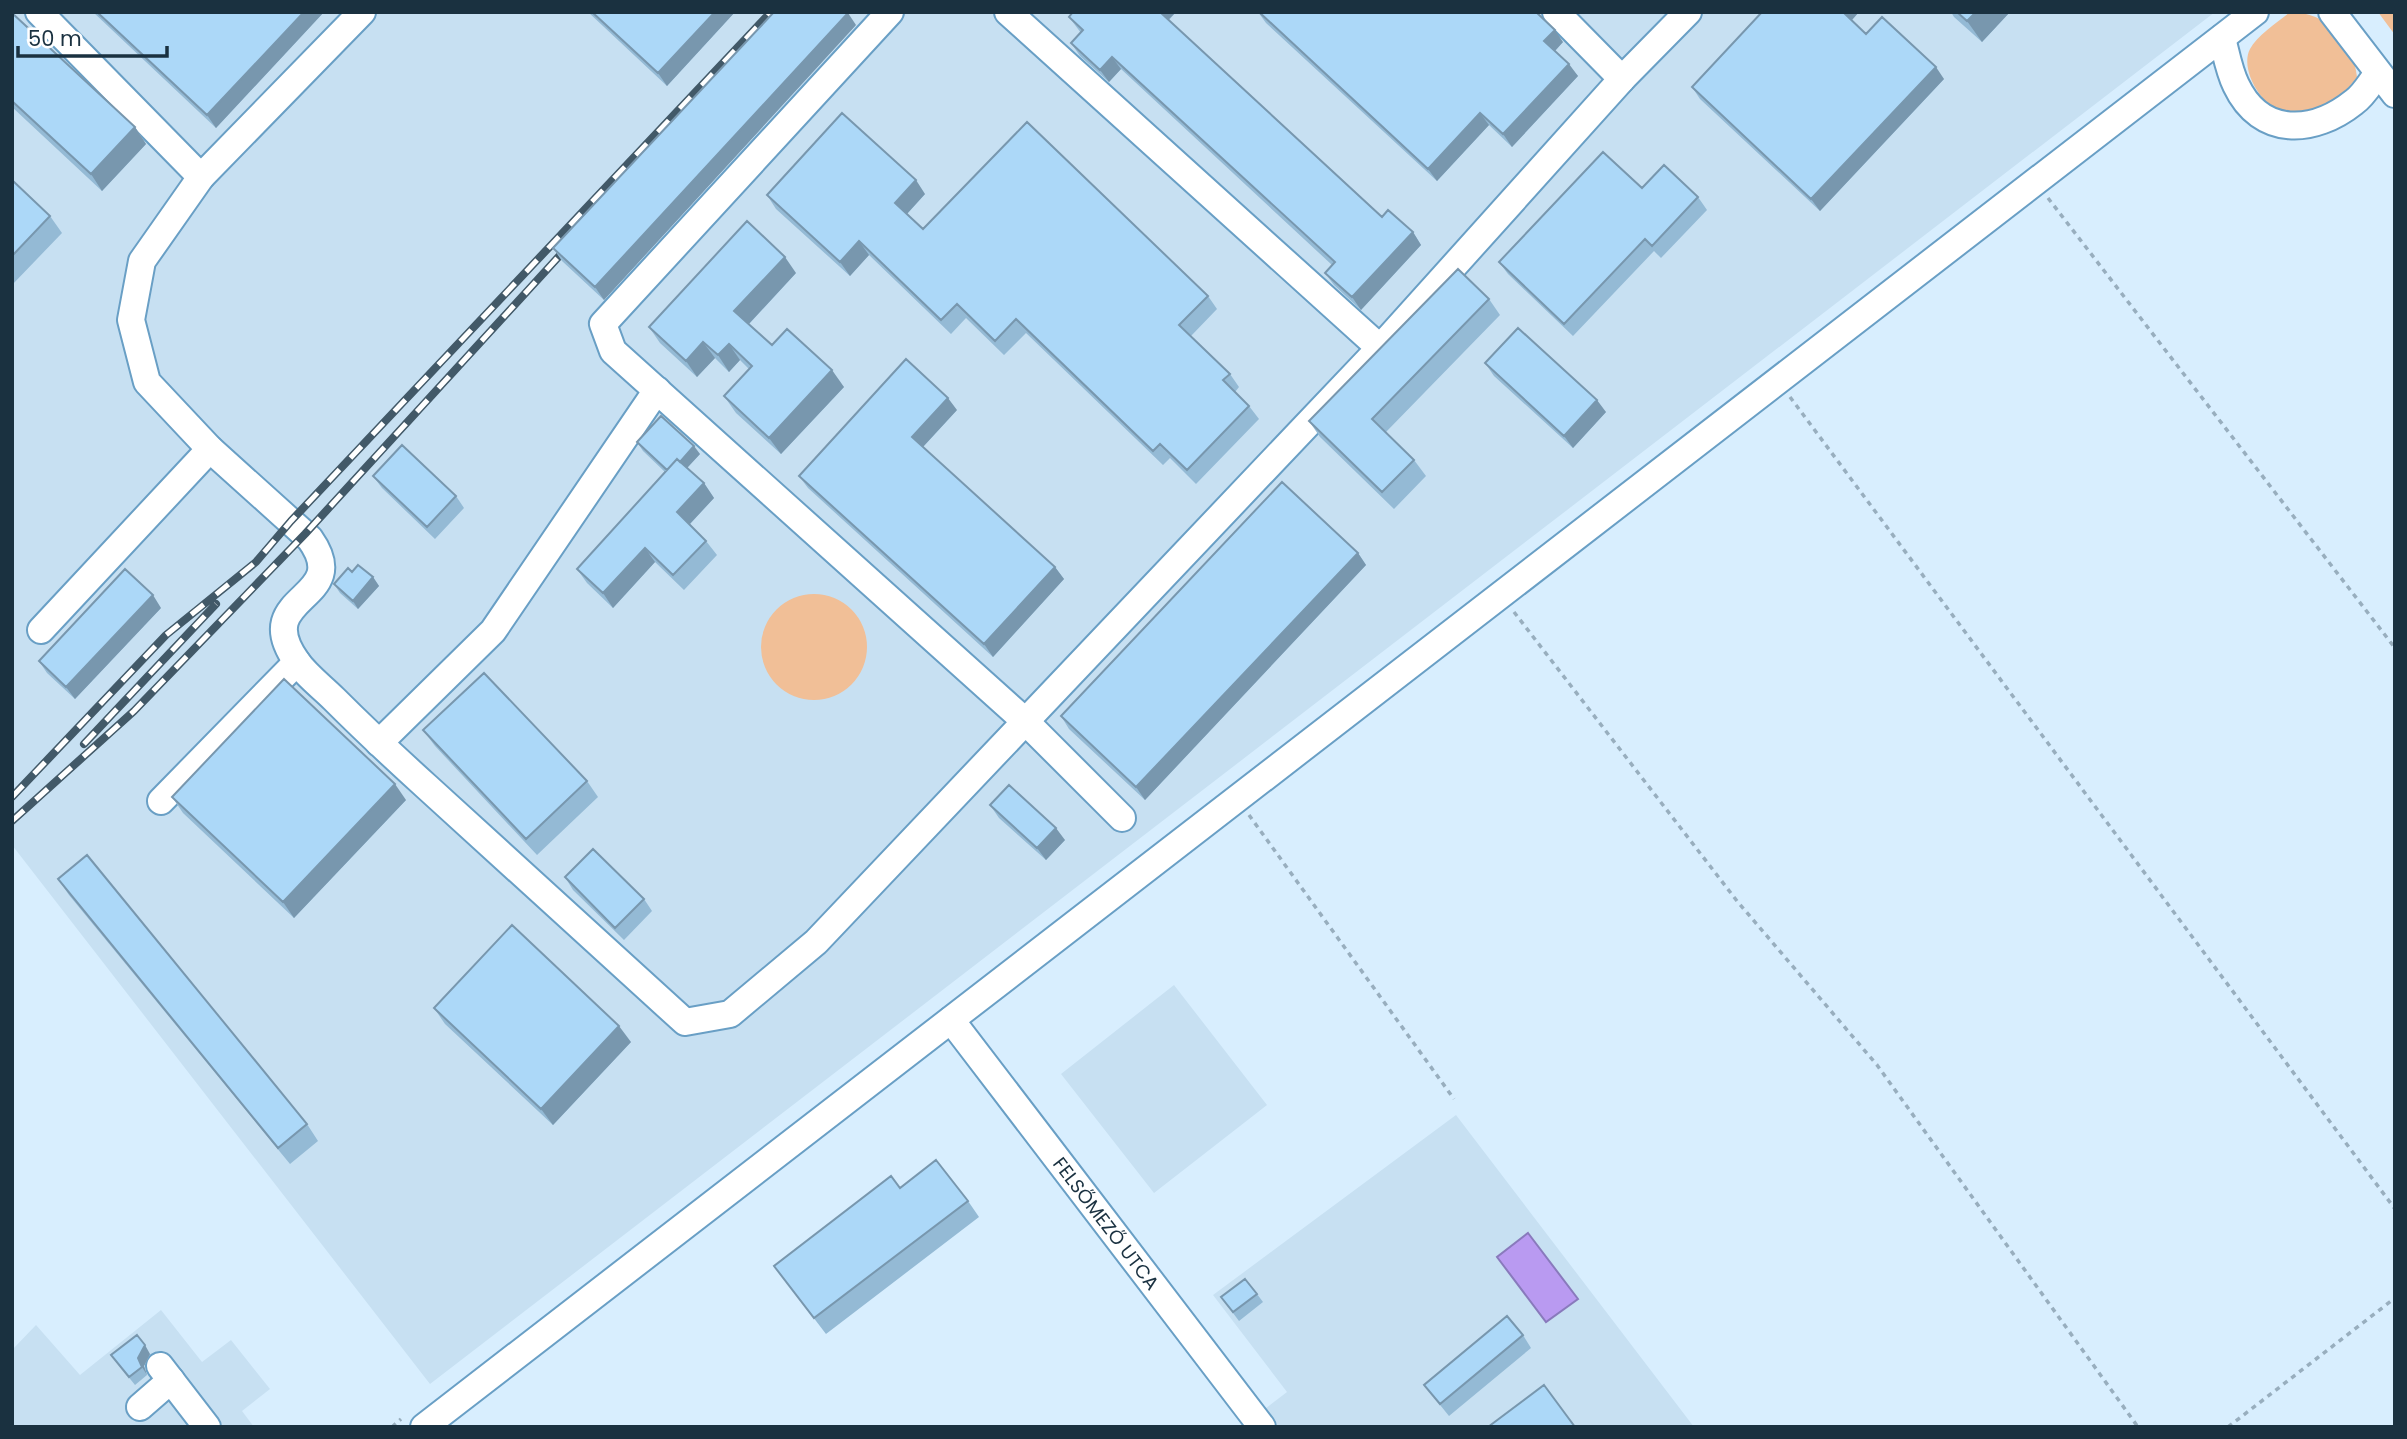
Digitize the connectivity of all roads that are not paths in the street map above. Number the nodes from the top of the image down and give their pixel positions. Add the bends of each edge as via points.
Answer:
1 (39, 12) edge
2 (362, 12) edge
3 (890, 12) edge
4 (1007, 12) edge
5 (1556, 12) edge
6 (1688, 12) edge
7 (2255, 12) edge
8 (2332, 12) edge
9 (2222, 38) junction
10 (2378, 73) junction
11 (1622, 79) junction
12 (2395, 94) edge
13 (201, 177) junction
14 (1380, 348) junction
15 (657, 390) junction
16 (210, 449) junction
17 (41, 630) dead end
18 (297, 662) junction
19 (1025, 721) junction
20 (379, 743) junction
21 (161, 801) dead end
22 (1122, 818) dead end
23 (951, 1020) junction
24 (140, 1407) dead end
25 (208, 1427) edge
26 (424, 1427) edge
27 (1262, 1427) edge

1 - 13 street
2 - 13 street
3 - 15 street via 603,324 612,351
4 - 14 street
5 - 11 street
6 - 11 street
7 - 9 street
8 - 10 street
9 - 10 street via 2236,86 2255,113 2279,124 2308,127 2333,117 2357,100
9 - 23 street
10 - 12 street
11 - 14 street
13 - 16 street via 142,261 131,320 147,382
14 - 19 street
15 - 19 street
15 - 20 street via 493,631
16 - 17 street
16 - 18 street via 319,552 324,565 319,581 288,612 283,626
18 - 20 street
18 - 21 street
19 - 20 street via 816,942 730,1014 685,1023
19 - 22 street
23 - 26 street
23 - 27 street, FELSŐMEZŐ UTCA
24 - 25 street via 166,1373

